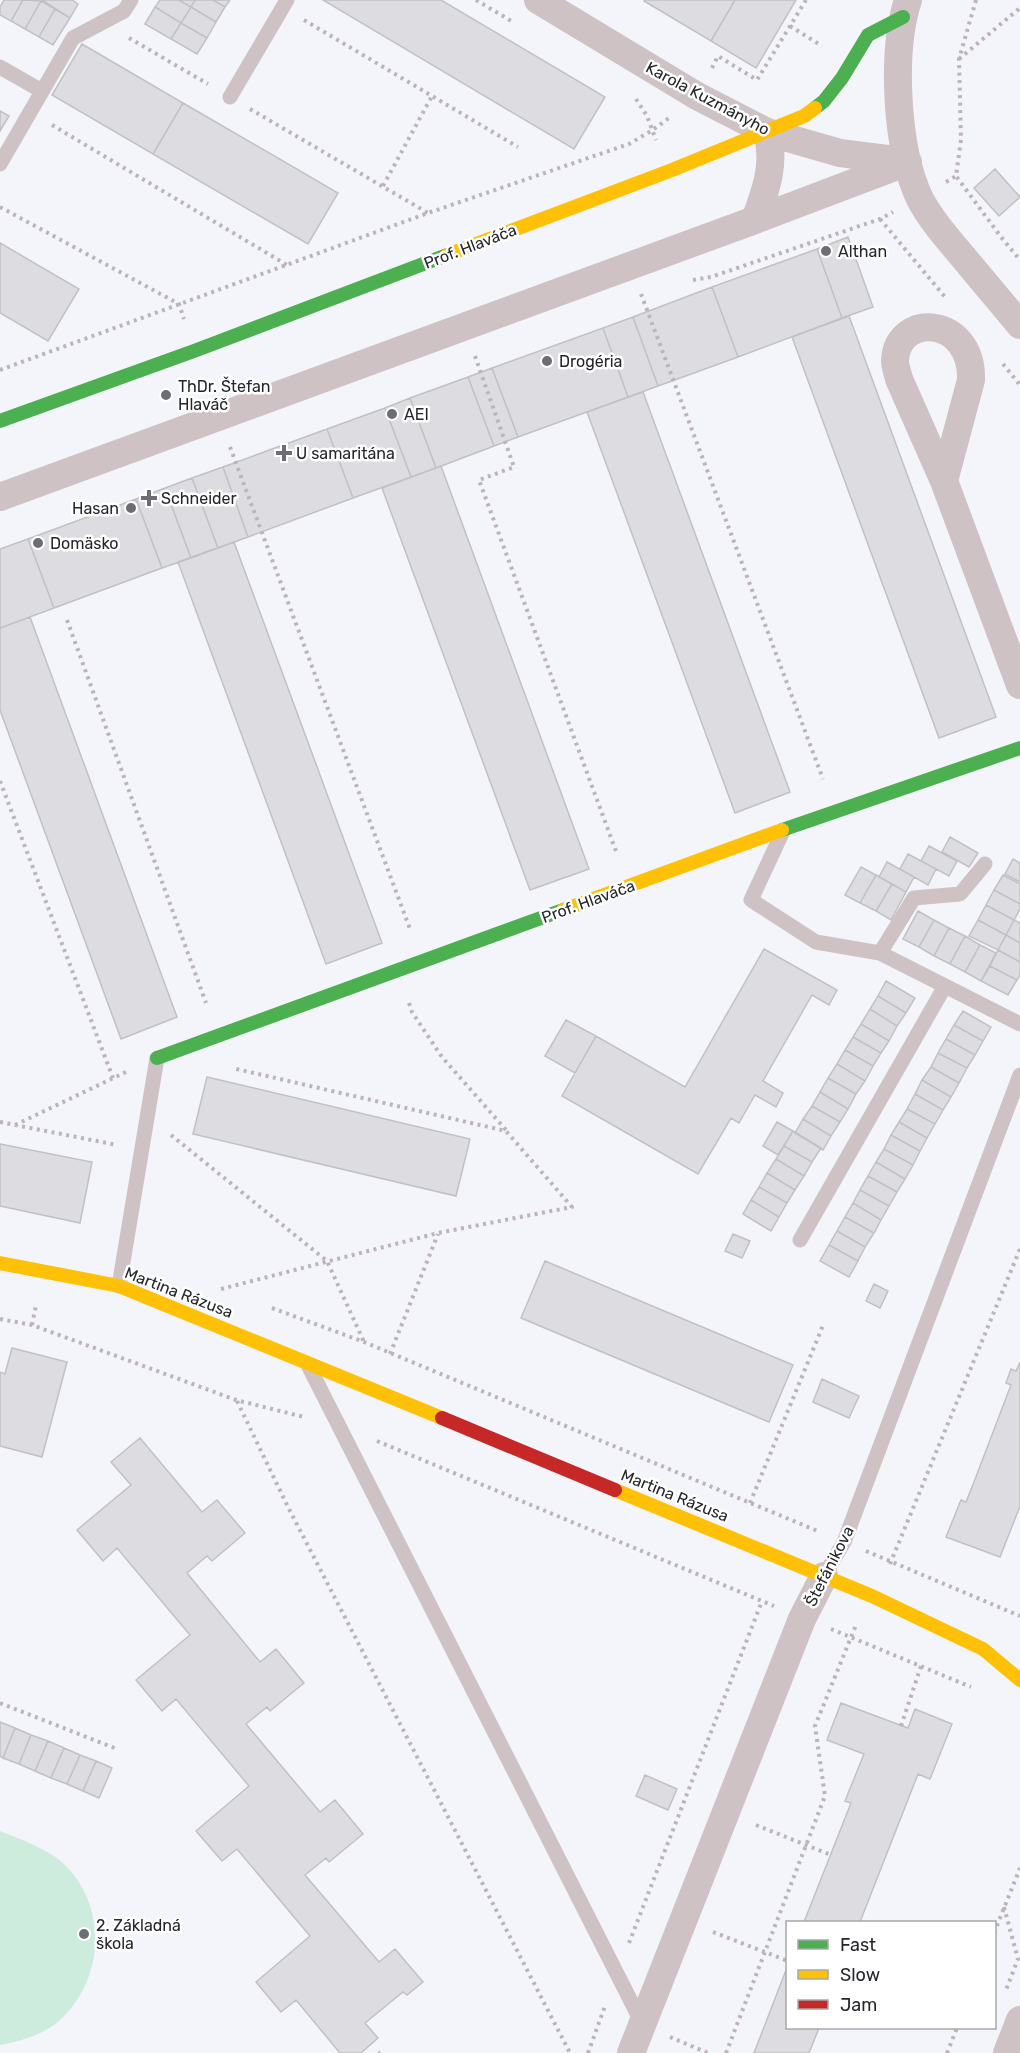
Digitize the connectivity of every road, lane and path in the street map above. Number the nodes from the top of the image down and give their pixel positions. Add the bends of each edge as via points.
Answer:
1 (131, 0) edge
2 (538, 0) edge
3 (806, 0) edge
4 (976, 0) edge
5 (285, 4) edge
6 (905, 8) edge
7 (1020, 8) edge
8 (102, 23) junction
9 (959, 59) junction
10 (0, 67) edge
11 (42, 91) junction
12 (432, 96) junction
13 (697, 96) junction
14 (230, 97) junction
15 (30, 112) junction
16 (767, 132) junction
17 (518, 147) dead end
18 (908, 162) junction
19 (0, 164) edge
20 (382, 186) junction
21 (0, 207) edge
22 (428, 213) junction
23 (755, 220) junction
24 (1020, 260) edge
25 (287, 265) junction
26 (639, 288) dead end
27 (179, 304) junction
28 (1020, 325) edge
29 (472, 350) dead end
30 (194, 351) junction
31 (0, 370) edge
32 (217, 416) junction
33 (0, 421) edge
34 (944, 481) junction
35 (0, 497) edge
36 (67, 620) dead end
37 (1020, 685) edge
38 (1020, 748) edge
39 (0, 781) edge
40 (835, 810) junction
41 (784, 828) junction
42 (985, 864) dead end
43 (628, 886) junction
44 (880, 953) junction
45 (422, 961) junction
46 (396, 970) junction
47 (945, 986) junction
48 (1020, 1024) edge
49 (218, 1036) junction
50 (157, 1058) junction
51 (228, 1067) dead end
52 (1020, 1075) edge
53 (113, 1078) junction
54 (147, 1116) junction
55 (0, 1122) edge
56 (15, 1125) junction
57 (506, 1131) junction
58 (142, 1150) junction
59 (438, 1233) junction
60 (800, 1240) dead end
61 (1020, 1249) edge
62 (327, 1261) junction
63 (0, 1263) edge
64 (119, 1286) junction
65 (221, 1289) dead end
66 (0, 1319) edge
67 (824, 1323) dead end
68 (364, 1342) dead end
69 (390, 1354) dead end
70 (306, 1362) junction
71 (236, 1400) junction
72 (339, 1425) junction
73 (750, 1503) dead end
74 (824, 1576) junction
75 (872, 1596) junction
76 (762, 1601) junction
77 (802, 1619) junction
78 (851, 1636) junction
79 (983, 1649) junction
80 (1020, 1655) edge
81 (921, 1666) junction
82 (1020, 1680) edge
83 (974, 1688) dead end
84 (0, 1703) edge
85 (901, 1726) dead end
86 (117, 1749) dead end
87 (725, 1813) junction
88 (806, 1844) junction
89 (831, 1855) dead end
90 (1020, 1868) edge
91 (1004, 1907) junction
92 (683, 1921) junction
93 (996, 1928) edge
94 (765, 1952) junction
95 (786, 1960) edge
96 (617, 1974) junction
97 (1011, 2010) edge
98 (642, 2024) junction
99 (957, 2029) edge
100 (570, 2053) edge
101 (588, 2053) edge
102 (631, 2053) edge
103 (708, 2053) edge
104 (726, 2053) edge
105 (947, 2053) edge
106 (1007, 2053) edge

1 - 8 lane via 124,11
2 - 13 street, Karola Kuzmányho
3 - 13 path via 757,80 718,56
4 - 9 path
5 - 12 path
5 - 14 lane
6 - 16 street, Prof. Hlaváča via 868,35 824,101 804,116
6 - 18 street via 898,78
7 - 9 path
8 - 11 lane via 73,38
8 - 14 path
9 - 24 path via 961,140 957,176
10 - 11 lane
11 - 15 lane
12 - 17 path
12 - 20 path
13 - 16 street, Karola Kuzmányho
13 - 22 path via 629,144
14 - 20 path
15 - 19 lane
15 - 25 path
16 - 18 street, Karola Kuzmányho via 840,153
16 - 23 street via 772,148 769,182
16 - 30 street, Prof. Hlaváča
18 - 23 street
18 - 28 street via 932,219
20 - 22 path
21 - 27 path
22 - 25 path
23 - 32 street
25 - 27 path
26 - 40 path
27 - 30 path
27 - 31 path
29 - 43 path via 514,467 480,480
30 - 33 street, Prof. Hlaváča
32 - 35 street
32 - 45 path
34 - 34 street via 971,365 967,350 957,339 930,327 904,337 895,363
34 - 37 street
36 - 49 path
38 - 40 street, Prof. Hlaváča
39 - 53 path
40 - 41 street, Prof. Hlaváča
41 - 43 street, Prof. Hlaváča
41 - 44 lane via 751,900 816,942
42 - 44 lane via 960,894 914,898
43 - 45 street, Prof. Hlaváča
44 - 47 lane
45 - 46 street, Prof. Hlaváča
46 - 49 street, Prof. Hlaváča
46 - 57 path via 412,1011 442,1057
47 - 48 lane
47 - 60 lane
49 - 50 street, Prof. Hlaváča
50 - 53 path
50 - 54 lane
51 - 57 path
52 - 74 lane, Štefánikova via 844,1542
53 - 56 path
54 - 58 lane
54 - 62 path
55 - 56 path
56 - 58 path
57 - 59 path via 572,1207
58 - 64 lane
59 - 62 path
59 - 69 path
61 - 75 path via 892,1561
62 - 65 path
62 - 68 path
63 - 64 street, Martina Rázusa
64 - 70 street, Martina Rázusa
66 - 71 path via 32,1325
67 - 73 path
70 - 72 lane
70 - 74 street, Martina Rázusa
71 - 72 path
71 - 100 path
72 - 76 path
72 - 96 lane
74 - 75 street, Martina Rázusa
74 - 77 street, Štefánikova
75 - 78 path
75 - 79 street, Martina Rázusa
76 - 77 path
76 - 96 path
77 - 78 path
77 - 87 street, Štefánikova
78 - 81 path
78 - 88 path via 815,1726 825,1796
79 - 80 street
79 - 82 street, Martina Rázusa
81 - 83 path
81 - 85 path
84 - 86 path
87 - 88 path
87 - 92 street, Štefánikova
88 - 89 path
88 - 94 path
90 - 91 path
91 - 93 path
91 - 97 path via 1018,1959
92 - 94 path
92 - 98 street, Štefánikova
94 - 95 path
94 - 104 path
96 - 98 lane
96 - 101 path
97 - 106 street
98 - 102 street, Štefánikova
98 - 103 path
99 - 105 path

